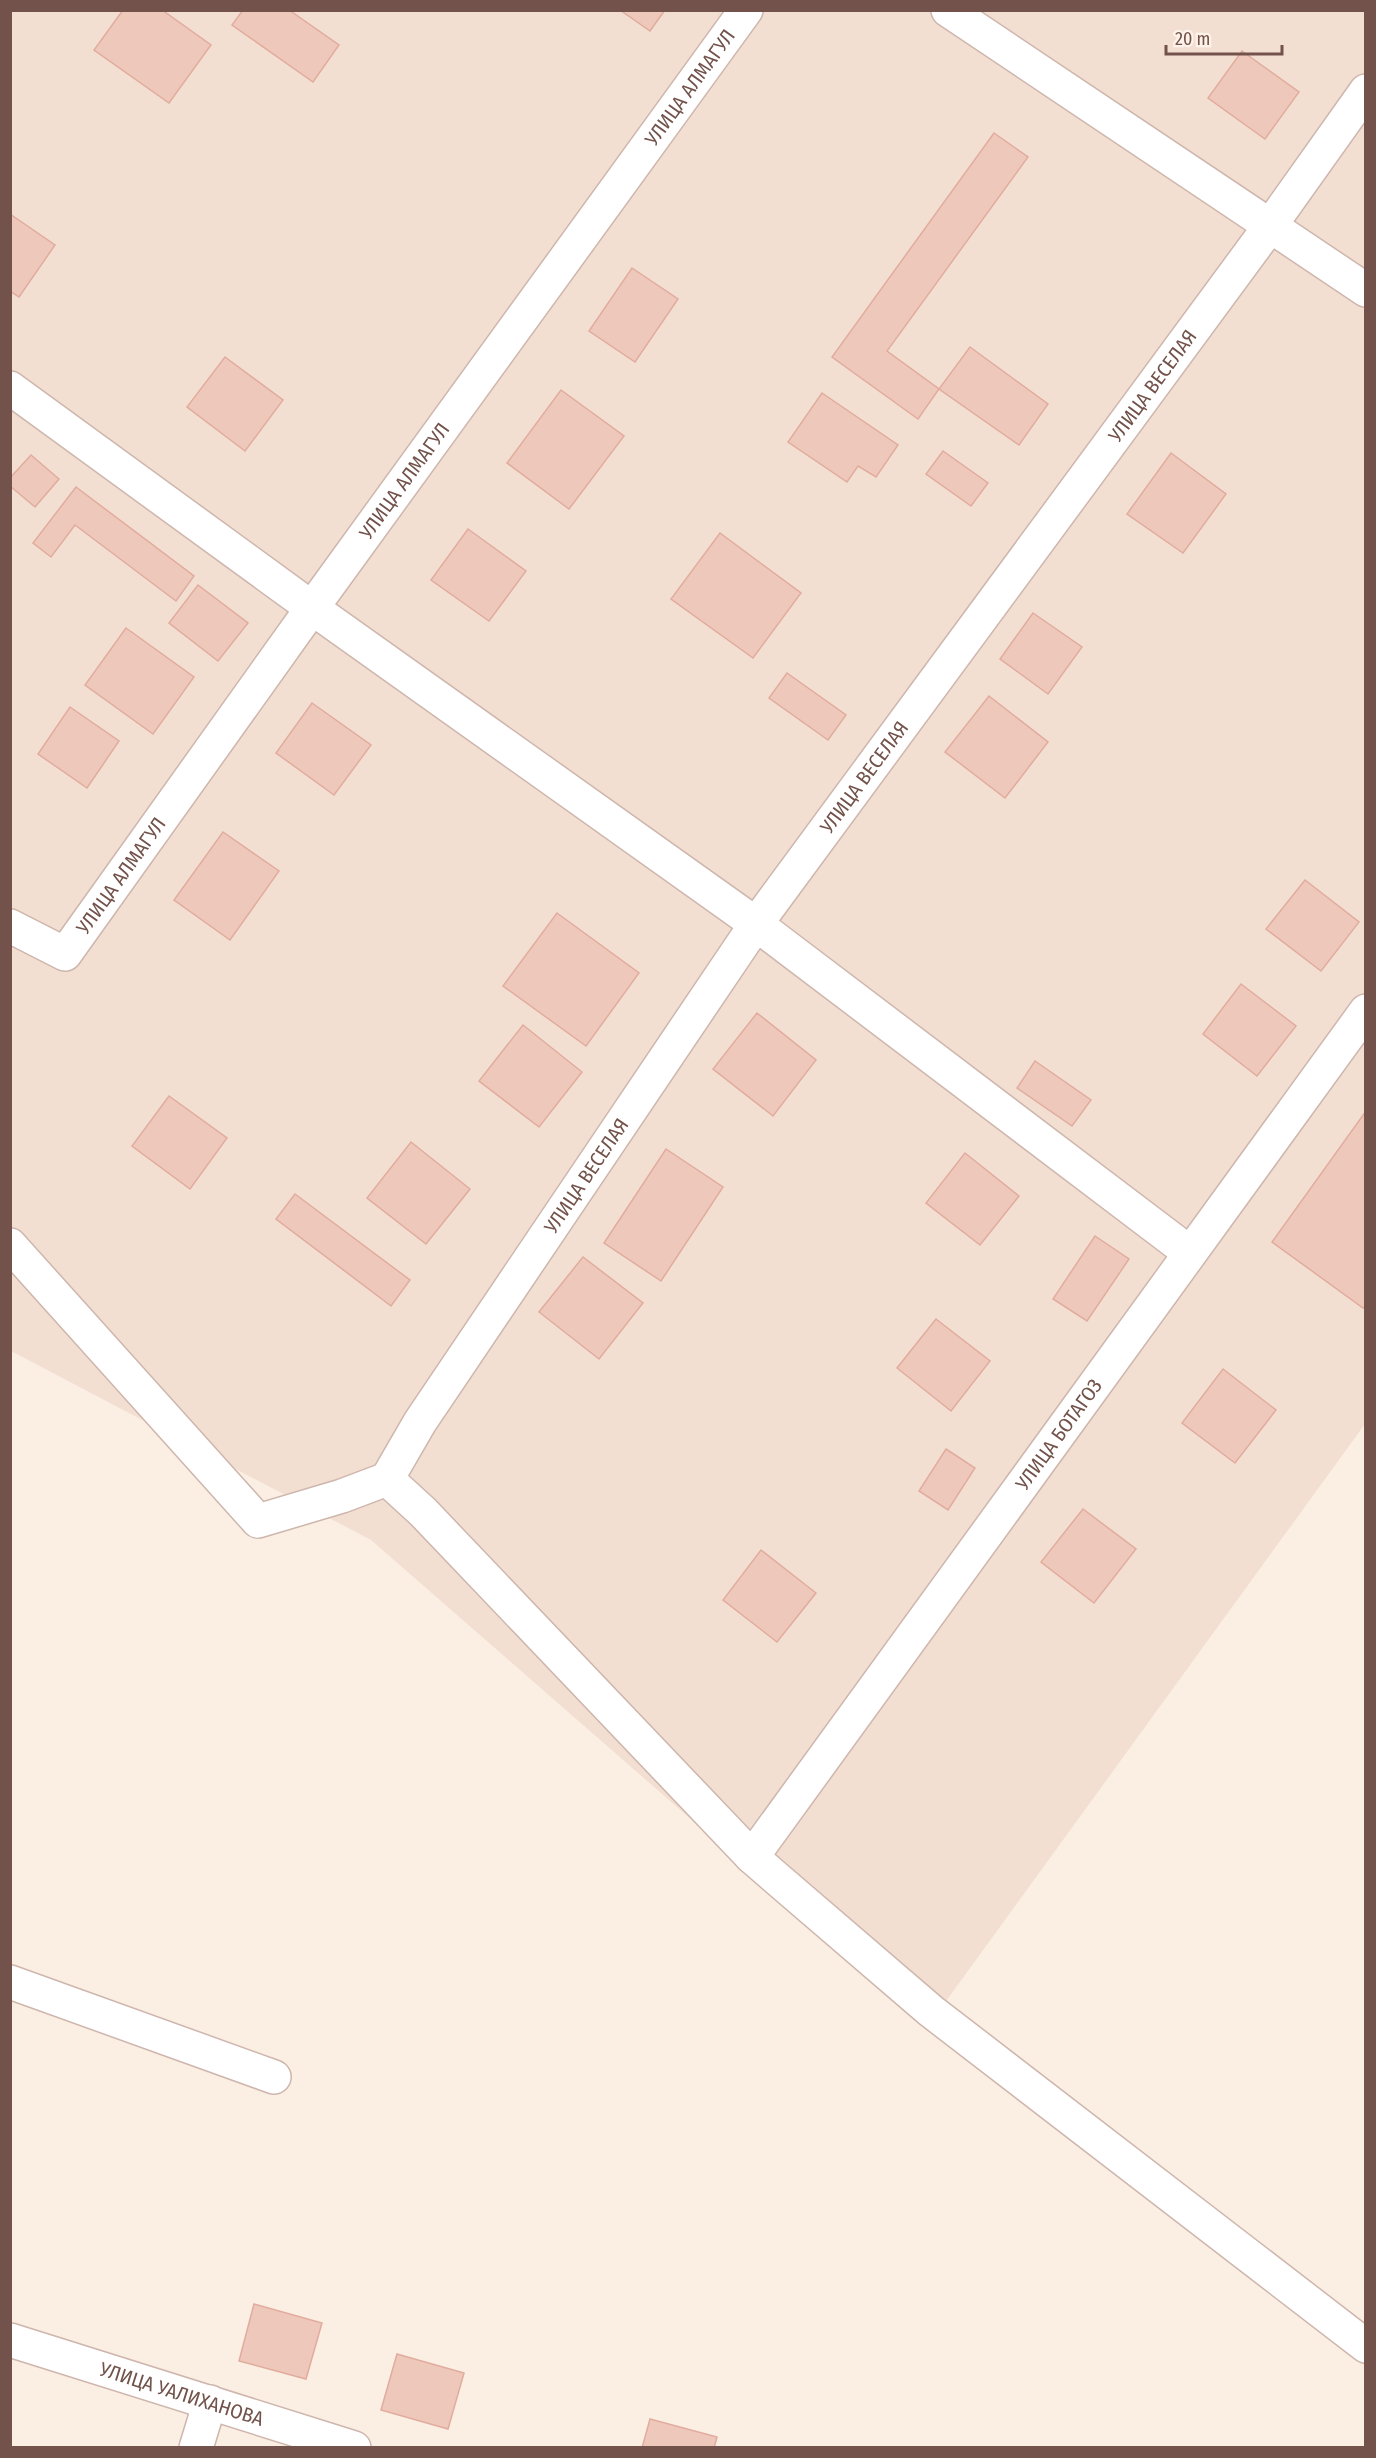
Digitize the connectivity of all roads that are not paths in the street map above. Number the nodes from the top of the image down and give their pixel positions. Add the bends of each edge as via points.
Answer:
1 (746, 10) edge
2 (948, 10) edge
3 (1365, 90) edge
4 (1270, 226) junction
5 (1365, 290) edge
6 (10, 388) edge
7 (312, 608) junction
8 (756, 924) junction
9 (10, 926) edge
10 (1365, 1011) edge
11 (10, 1245) edge
12 (1190, 1253) junction
13 (387, 1479) junction
14 (752, 1857) junction
15 (10, 1982) edge
16 (274, 2077) dead end
17 (10, 2340) edge
18 (1365, 2346) edge
19 (210, 2402) junction
20 (196, 2448) edge
21 (354, 2448) edge

1 - 7 street, УЛИЦА АЛМАГУЛ
2 - 4 street
3 - 4 street, УЛИЦА ВЕСЕЛАЯ
4 - 5 street
4 - 8 street, УЛИЦА ВЕСЕЛАЯ
6 - 7 street
7 - 8 street
7 - 9 street, УЛИЦА АЛМАГУЛ via 65,954
8 - 12 street
8 - 13 street, УЛИЦА ВЕСЕЛАЯ via 420,1422
10 - 12 street, УЛИЦА БОТАГОЗ
11 - 13 street via 258,1521
12 - 14 street, УЛИЦА БОТАГОЗ
13 - 14 street
14 - 18 street via 931,2011
15 - 16 street
17 - 19 street, УЛИЦА УАЛИХАНОВА
19 - 20 street
19 - 21 street, УЛИЦА УАЛИХАНОВА

